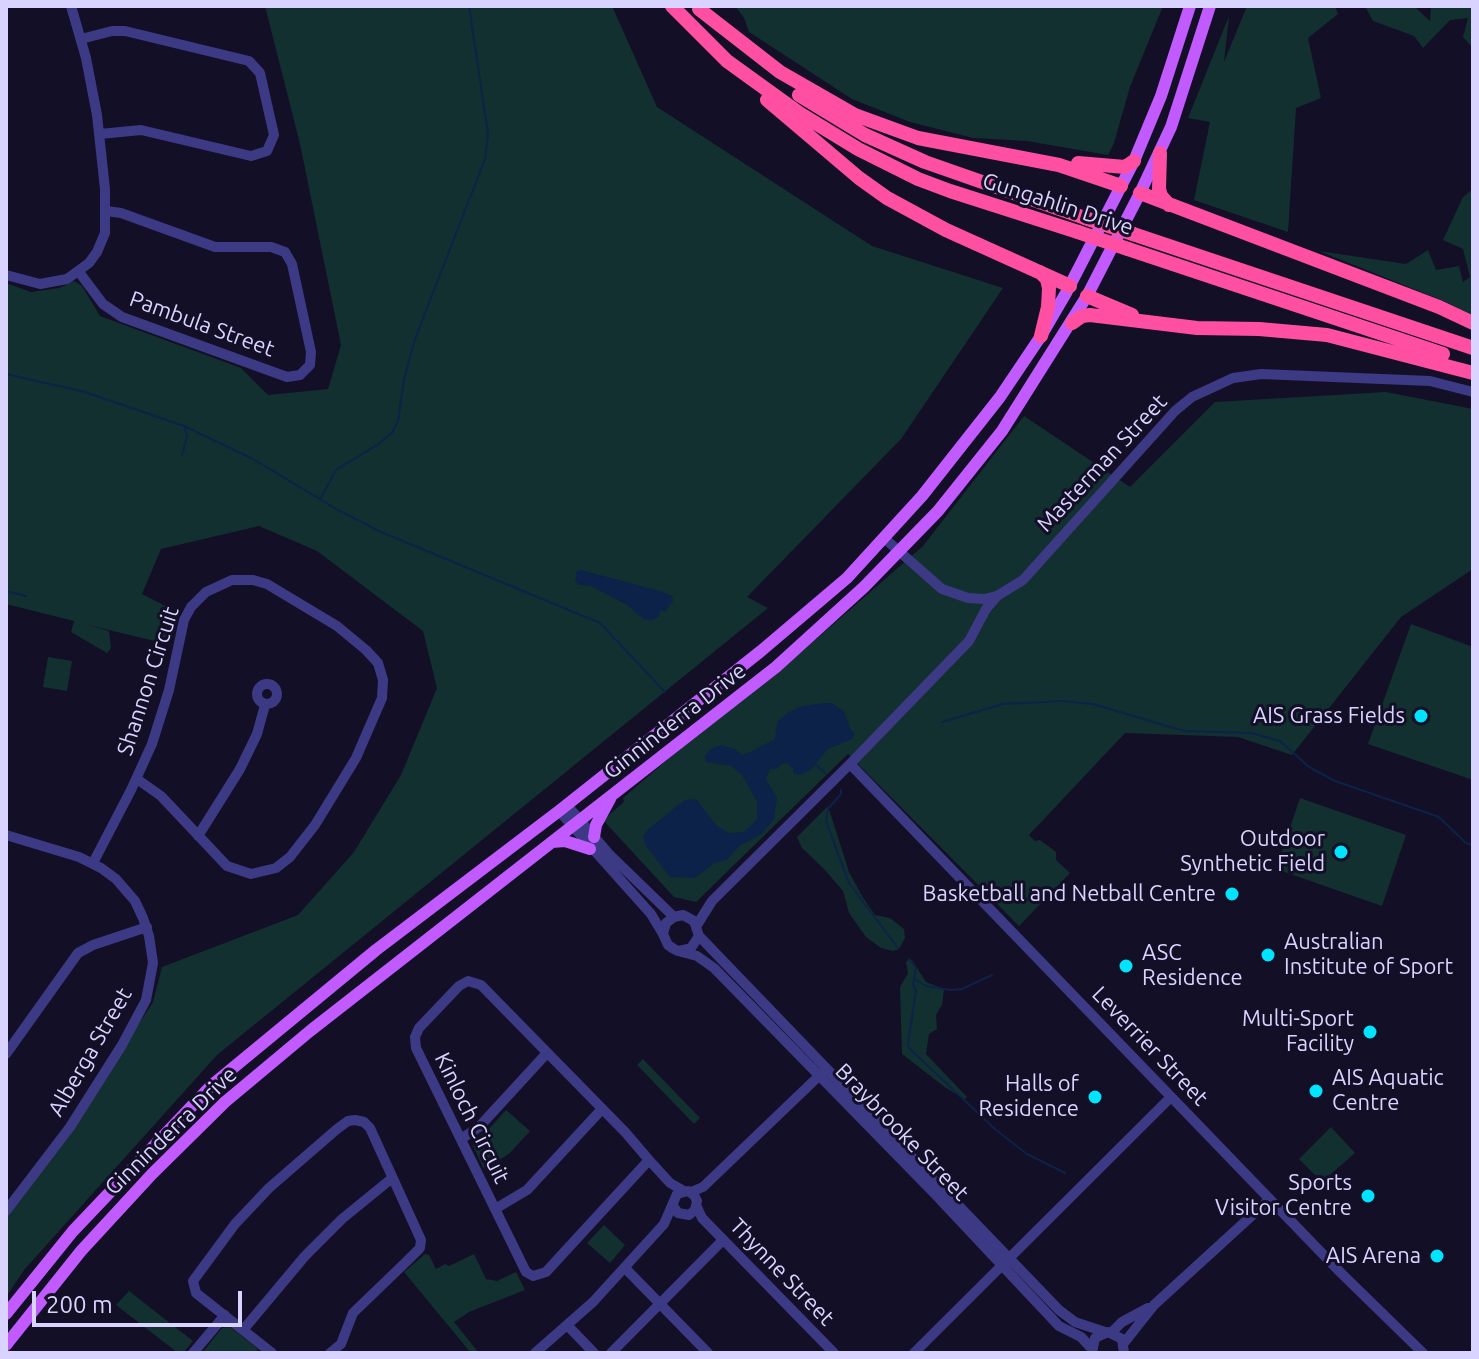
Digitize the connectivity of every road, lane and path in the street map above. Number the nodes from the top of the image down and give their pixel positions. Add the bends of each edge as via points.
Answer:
1 (71, 6) edge
2 (672, 6) edge
3 (1190, 6) edge
4 (1210, 6) edge
5 (698, 7) edge
6 (81, 39) junction
7 (727, 61) junction
8 (100, 134) junction
9 (1160, 153) junction
10 (1019, 156) junction
11 (1134, 161) junction
12 (1121, 186) junction
13 (1140, 193) junction
14 (1169, 205) junction
15 (106, 211) junction
16 (79, 272) junction
17 (1040, 272) junction
18 (6, 275) edge
19 (1070, 286) junction
20 (1087, 296) junction
21 (1072, 323) junction
22 (1473, 323) edge
23 (1159, 324) junction
24 (1041, 336) junction
25 (1473, 348) edge
26 (1473, 365) edge
27 (1473, 373) edge
28 (1473, 392) edge
29 (884, 538) junction
30 (900, 552) junction
31 (997, 596) junction
32 (968, 598) junction
33 (977, 624) junction
34 (265, 705) dead end
35 (850, 764) junction
36 (137, 779) junction
37 (612, 796) junction
38 (563, 808) junction
39 (576, 824) junction
40 (6, 835) edge
41 (198, 836) junction
42 (552, 842) junction
43 (592, 843) junction
44 (93, 863) junction
45 (712, 901) junction
46 (686, 916) junction
47 (674, 917) junction
48 (147, 927) junction
49 (698, 930) junction
50 (663, 934) junction
51 (678, 951) junction
52 (547, 1053) junction
53 (6, 1054) edge
54 (820, 1072) junction
55 (1171, 1097) junction
56 (602, 1109) junction
57 (461, 1139) junction
58 (649, 1160) junction
59 (391, 1179) junction
60 (1270, 1199) junction
61 (686, 1203) junction
62 (8, 1206) edge
63 (495, 1209) junction
64 (723, 1240) junction
65 (1005, 1262) junction
66 (625, 1268) junction
67 (660, 1304) junction
68 (1154, 1305) junction
69 (6, 1314) edge
70 (225, 1315) junction
71 (568, 1326) junction
72 (243, 1330) junction
73 (1108, 1332) junction
74 (341, 1344) junction
75 (6, 1345) edge
76 (1124, 1350) edge
77 (1092, 1351) edge
78 (193, 1353) edge
79 (272, 1353) edge
80 (330, 1353) edge
81 (352, 1353) edge
82 (535, 1353) edge
83 (594, 1353) edge
84 (611, 1353) edge
85 (708, 1353) edge
86 (834, 1353) edge
87 (914, 1353) edge
88 (1423, 1353) edge

1 - 6 street
2 - 7 highway, Gungahlin Drive
3 - 11 main road, Ginninderra Drive
4 - 9 main road, Ginninderra Drive
5 - 10 highway via 780,72 855,115 918,138
5 - 25 highway, Gungahlin Drive, bridge via 764,70 865,135 946,170
6 - 8 street
6 - 8 street via 125,31 252,63 261,76 274,135 267,151 251,156 141,130
7 - 17 highway via 786,117 887,198
7 - 26 highway, Gungahlin Drive, bridge via 827,131 918,179
8 - 15 street
9 - 13 main road, Ginninderra Drive
9 - 14 highway via 1159,189
10 - 11 highway via 1116,167
10 - 12 highway
11 - 12 main road, Ginninderra Drive
12 - 13 main road
12 - 19 main road, Ginninderra Drive
13 - 14 highway
13 - 20 main road, Ginninderra Drive
14 - 22 highway
15 - 16 street via 101,246
15 - 16 street, Pambula Street via 215,247 285,252 296,278 310,365 300,375 283,376 122,317 103,304
16 - 18 street via 47,284
17 - 19 highway
17 - 24 highway via 1049,288
19 - 20 main road
19 - 24 main road, Ginninderra Drive
20 - 21 main road, Ginninderra Drive
20 - 23 highway
21 - 23 highway via 1090,315
21 - 30 main road, Ginninderra Drive via 1002,431
23 - 27 highway via 1327,335
24 - 29 main road, Ginninderra Drive via 989,412
28 - 31 street, Masterman Street via 1430,381 1286,373 1233,378 1210,387 1175,411 1023,580
29 - 30 street
29 - 38 main road, Ginninderra Drive via 847,578 773,641
30 - 32 street via 942,589
30 - 37 main road, Ginninderra Drive via 776,667
31 - 32 street
31 - 33 street, Masterman Street
32 - 33 street
33 - 35 street, Masterman Street via 969,641
34 - 41 street via 240,769
35 - 45 street, Masterman Street
35 - 55 street, Leverrier Street
36 - 41 street, Shannon Circuit
36 - 41 street, Shannon Circuit via 164,708 184,620 212,588 239,579 267,584 314,610 366,650 382,674 380,703 337,792 290,857 270,871 245,873 222,862
36 - 44 street, Shannon Circuit
37 - 39 main road, Ginninderra Drive
37 - 43 main road
38 - 39 street
38 - 69 main road, Ginninderra Drive via 388,941 211,1086 73,1231
39 - 42 main road, Ginninderra Drive
39 - 43 street
40 - 44 street, Alberga Street
42 - 43 main road
42 - 75 main road, Ginninderra Drive via 225,1102 81,1251
43 - 47 street
43 - 50 street
44 - 48 street, Alberga Street via 123,886
45 - 46 street, Masterman Street
45 - 49 street, Masterman Street
46 - 47 street
46 - 49 street
47 - 50 street
48 - 53 street via 78,953
48 - 62 street, Alberga Street via 152,973 143,1008 82,1109
49 - 51 street via 691,948
49 - 54 street, Braybrooke Street
50 - 51 street
51 - 54 street, Braybrooke Street via 714,968
52 - 56 street, Kinloch Circuit
52 - 57 street via 479,1127
52 - 57 street, Kinloch Circuit via 481,985 468,981 459,986 415,1037
54 - 61 street
54 - 65 street, Braybrooke Street
55 - 60 street, Leverrier Street
55 - 65 street
56 - 58 street, Kinloch Circuit
56 - 63 street via 527,1190
57 - 63 street, Kinloch Circuit
58 - 61 street, Kinloch Circuit
58 - 63 street, Kinloch Circuit via 540,1276 526,1272
59 - 70 street via 364,1122 348,1121 337,1129 269,1188 197,1273 196,1293
59 - 72 street via 305,1256
59 - 74 street via 418,1231 420,1248 353,1313
60 - 68 street
60 - 88 street, Leverrier Street
61 - 64 street, Thynne Street
61 - 66 street
64 - 67 street
64 - 86 street, Thynne Street
65 - 73 street, Braybrooke Street via 1075,1322
65 - 77 street, Braybrooke Street via 1059,1326 1081,1337
65 - 87 street
66 - 67 street
66 - 71 street
67 - 84 street
67 - 85 street
68 - 73 street
68 - 76 street
70 - 72 street
70 - 78 street
71 - 82 street
71 - 83 street
72 - 79 street
73 - 76 street, Braybrooke Street via 1119,1336
73 - 77 street via 1095,1338
74 - 80 street
74 - 81 street

